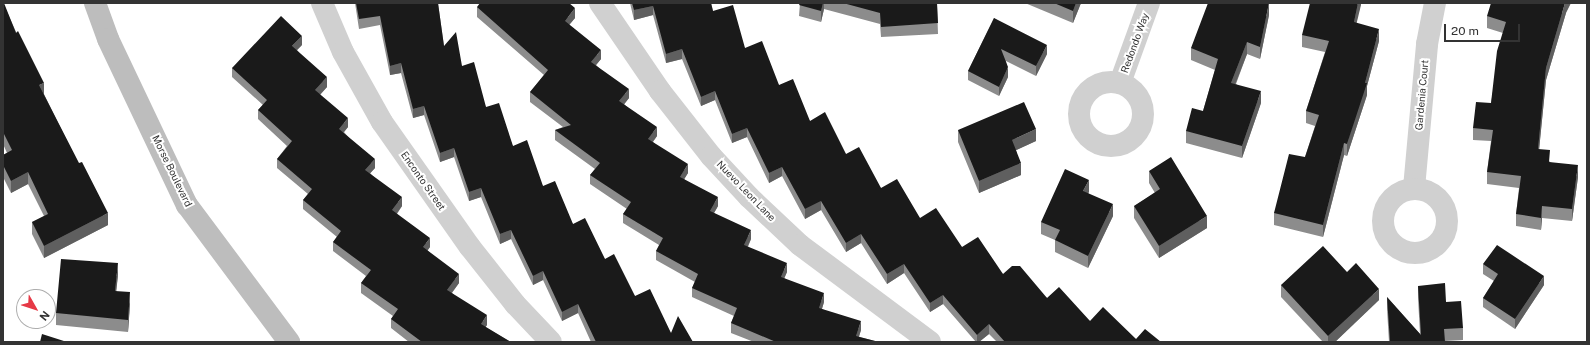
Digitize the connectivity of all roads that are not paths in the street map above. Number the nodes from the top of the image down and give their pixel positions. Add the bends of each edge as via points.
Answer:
1 (95, 3) edge
2 (322, 3) edge
3 (600, 3) edge
4 (1149, 3) edge
5 (1435, 3) edge
6 (1120, 83) dead end
7 (1414, 188) dead end
8 (290, 342) edge
9 (551, 342) edge
10 (930, 342) edge

1 - 8 street, Morse Boulevard via 108,39 187,205
2 - 9 street, Enconto Street via 343,52 382,122 470,248 515,304
3 - 10 street, Nuevo Leon Lane via 660,91 711,156 749,197 800,245
4 - 6 street, Redondo Way
5 - 7 street, Gardenia Court via 1427,44

